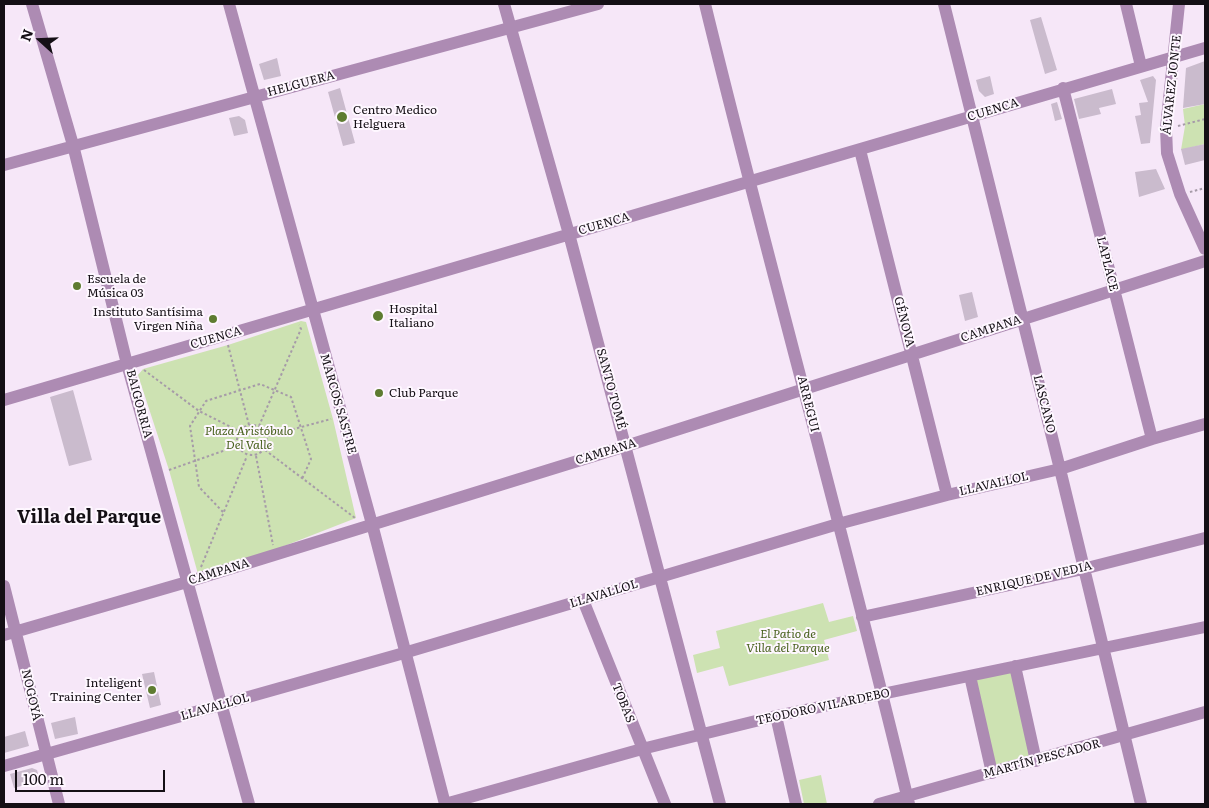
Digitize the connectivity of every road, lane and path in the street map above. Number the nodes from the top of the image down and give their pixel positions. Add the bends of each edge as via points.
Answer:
1 (32, 4) edge
2 (229, 4) edge
3 (504, 4) edge
4 (598, 4) edge
5 (706, 4) edge
6 (944, 4) edge
7 (1126, 4) edge
8 (1179, 4) edge
9 (511, 29) junction
10 (1205, 48) edge
11 (1174, 56) junction
12 (1141, 66) junction
13 (1063, 88) junction
14 (253, 97) junction
15 (972, 116) junction
16 (1205, 120) edge
17 (1166, 128) junction
18 (72, 146) junction
19 (860, 150) junction
20 (4, 165) edge
21 (749, 183) junction
22 (1205, 188) edge
23 (1180, 194) junction
24 (569, 234) junction
25 (1205, 249) edge
26 (1205, 261) edge
27 (1113, 290) junction
28 (311, 311) junction
29 (296, 316) junction
30 (1022, 319) junction
31 (228, 345) dead end
32 (912, 354) junction
33 (129, 368) junction
34 (804, 387) junction
35 (276, 389) junction
36 (241, 390) junction
37 (4, 400) edge
38 (199, 411) junction
39 (333, 419) dead end
40 (249, 424) junction
41 (1205, 424) edge
42 (259, 426) junction
43 (300, 428) junction
44 (239, 431) junction
45 (268, 436) junction
46 (1152, 439) junction
47 (237, 446) junction
48 (626, 446) junction
49 (265, 450) junction
50 (247, 456) junction
51 (256, 456) junction
52 (197, 460) junction
53 (1060, 468) junction
54 (169, 470) dead end
55 (302, 478) junction
56 (947, 495) junction
57 (223, 512) junction
58 (372, 524) junction
59 (838, 524) junction
60 (359, 528) junction
61 (1205, 538) edge
62 (274, 550) dead end
63 (1083, 569) junction
64 (198, 574) dead end
65 (660, 576) junction
66 (187, 582) junction
67 (4, 586) edge
68 (583, 600) junction
69 (862, 617) junction
70 (1205, 627) edge
71 (17, 633) junction
72 (4, 636) edge
73 (1103, 648) junction
74 (404, 653) junction
75 (1015, 666) junction
76 (970, 676) junction
77 (881, 695) junction
78 (222, 705) junction
79 (1205, 712) edge
80 (776, 716) junction
81 (703, 734) junction
82 (1124, 736) junction
83 (642, 749) junction
84 (46, 754) junction
85 (1036, 761) junction
86 (4, 766) edge
87 (992, 773) junction
88 (908, 801) edge
89 (59, 804) edge
90 (248, 804) edge
91 (445, 804) edge
92 (665, 804) edge
93 (720, 804) edge
94 (796, 804) edge
95 (879, 804) edge
96 (1141, 804) edge

1 - 18 street, BAIGORRIA
2 - 14 street, MARCOS SASTRE
3 - 9 street, SANTO TOMÉ
4 - 9 street, HELGUERA
5 - 21 street, ARREGUI
6 - 15 street, LASCANO
7 - 12 street
8 - 11 street, ÁLVAREZ JONTE
9 - 14 street, HELGUERA
9 - 24 street, SANTO TOMÉ
10 - 11 street, CUENCA
11 - 12 street, CUENCA
11 - 17 street, ÁLVAREZ JONTE
12 - 13 street, CUENCA
13 - 15 street, CUENCA
13 - 27 street, LAPLACE
14 - 18 street, HELGUERA
14 - 28 street, MARCOS SASTRE
15 - 19 street, CUENCA
15 - 30 street, LASCANO
16 - 17 path
17 - 23 street, ÁLVAREZ JONTE via 1167,153
18 - 20 street, HELGUERA
18 - 33 street, BAIGORRIA
19 - 21 street, CUENCA
19 - 32 street, GÉNOVA
21 - 24 street, CUENCA
21 - 34 street, ARREGUI
22 - 23 path
23 - 25 street, ÁLVAREZ JONTE
24 - 28 street, CUENCA
24 - 48 street, SANTO TOMÉ
26 - 27 street, CAMPANA
27 - 30 street, CAMPANA
27 - 46 street, LAPLACE
28 - 29 street, CUENCA
28 - 58 street, MARCOS SASTRE
29 - 33 street, CUENCA
29 - 35 path via 301,329
30 - 32 street, CAMPANA
30 - 53 street, LASCANO
31 - 36 path
32 - 34 street, CAMPANA
32 - 56 street, GÉNOVA
33 - 37 street, CUENCA
33 - 38 path via 143,369
33 - 66 street, BAIGORRIA
34 - 48 street, CAMPANA
34 - 59 street, ARREGUI
35 - 36 path via 260,384
35 - 42 path
35 - 43 path via 291,397
36 - 38 path via 206,401
36 - 40 path
38 - 44 path
38 - 52 path via 190,426
39 - 43 path
40 - 42 path
40 - 44 path
41 - 46 street, LLAVALLOL
42 - 45 path
43 - 45 path
43 - 55 path via 311,459
44 - 47 path
45 - 49 path
46 - 53 street, LLAVALLOL
47 - 50 path
47 - 52 path
48 - 58 street, CAMPANA
48 - 65 street, SANTO TOMÉ
49 - 51 path
49 - 55 path
50 - 51 path
50 - 57 path
51 - 62 path
52 - 54 path
52 - 57 path via 199,487
53 - 56 street, LLAVALLOL
53 - 63 street, LASCANO
55 - 60 path via 356,518
56 - 59 street, LLAVALLOL
57 - 64 path
58 - 60 street, CAMPANA
58 - 74 street, MARCOS SASTRE
59 - 65 street, LLAVALLOL
59 - 69 street, ARREGUI
60 - 66 street, CAMPANA
61 - 63 street, ENRIQUE DE VEDIA
63 - 69 street, ENRIQUE DE VEDIA
63 - 73 street, LASCANO
65 - 68 street, LLAVALLOL
65 - 81 street, SANTO TOMÉ
66 - 71 street, CAMPANA
66 - 78 street, BAIGORRIA
67 - 71 street, NOGOYÁ
68 - 74 street, LLAVALLOL
68 - 83 street, TOBAS
69 - 77 street, ARREGUI
70 - 73 street, TEODORO VILARDEBO
71 - 72 street, CAMPANA
71 - 84 street, NOGOYÁ
73 - 75 street, TEODORO VILARDEBO
73 - 82 street, LASCANO
74 - 78 street, LLAVALLOL
74 - 91 street, MARCOS SASTRE
75 - 76 street, TEODORO VILARDEBO
75 - 85 street
76 - 77 street, TEODORO VILARDEBO
76 - 87 street
77 - 80 street, TEODORO VILARDEBO
77 - 88 street, ARREGUI
78 - 84 street, LLAVALLOL
78 - 90 street, BAIGORRIA
79 - 82 street, MARTÍN PESCADOR
80 - 81 street, TEODORO VILARDEBO
80 - 94 street
81 - 83 street, TEODORO VILARDEBO
81 - 93 street, SANTO TOMÉ
82 - 85 street, MARTÍN PESCADOR
82 - 96 street, LASCANO
83 - 91 street, TEODORO VILARDEBO
83 - 92 street, TOBAS
84 - 86 street, LLAVALLOL
84 - 89 street, NOGOYÁ
85 - 87 street, MARTÍN PESCADOR
87 - 88 street, MARTÍN PESCADOR
88 - 95 street, MARTÍN PESCADOR

